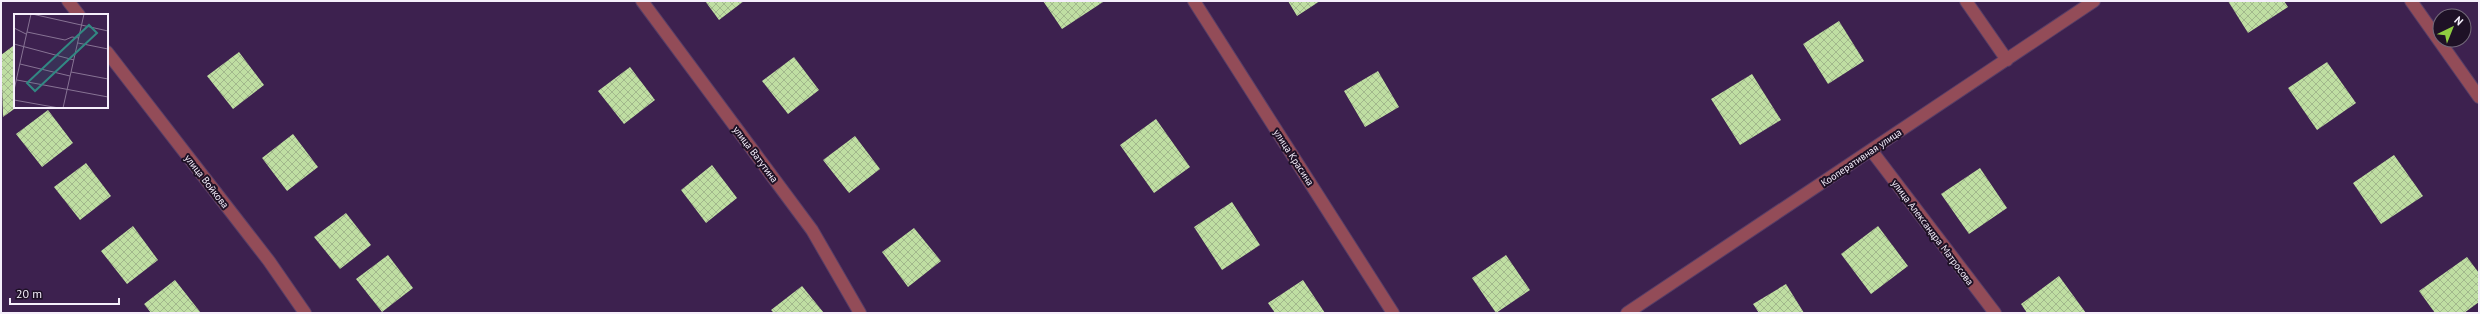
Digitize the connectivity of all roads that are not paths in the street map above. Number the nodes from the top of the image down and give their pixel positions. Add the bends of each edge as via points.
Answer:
1 (68, 1) edge
2 (642, 1) edge
3 (1194, 1) edge
4 (1966, 1) edge
5 (2094, 1) edge
6 (2411, 1) edge
7 (78, 14) edge
8 (108, 53) edge
9 (2006, 60) junction
10 (2479, 97) edge
11 (1871, 150) junction
12 (305, 313) edge
13 (860, 313) edge
14 (1393, 313) edge
15 (1627, 313) edge
16 (1995, 313) edge

1 - 7 street
2 - 13 street, улица Ватутина via 812,230
3 - 14 street, улица Красина
4 - 9 street
5 - 9 street, Кооперативная улица
6 - 10 street
8 - 12 street, улица Войкова via 269,261
9 - 11 street, Кооперативная улица
11 - 15 street, Кооперативная улица
11 - 16 street, улица Александра Матросова

